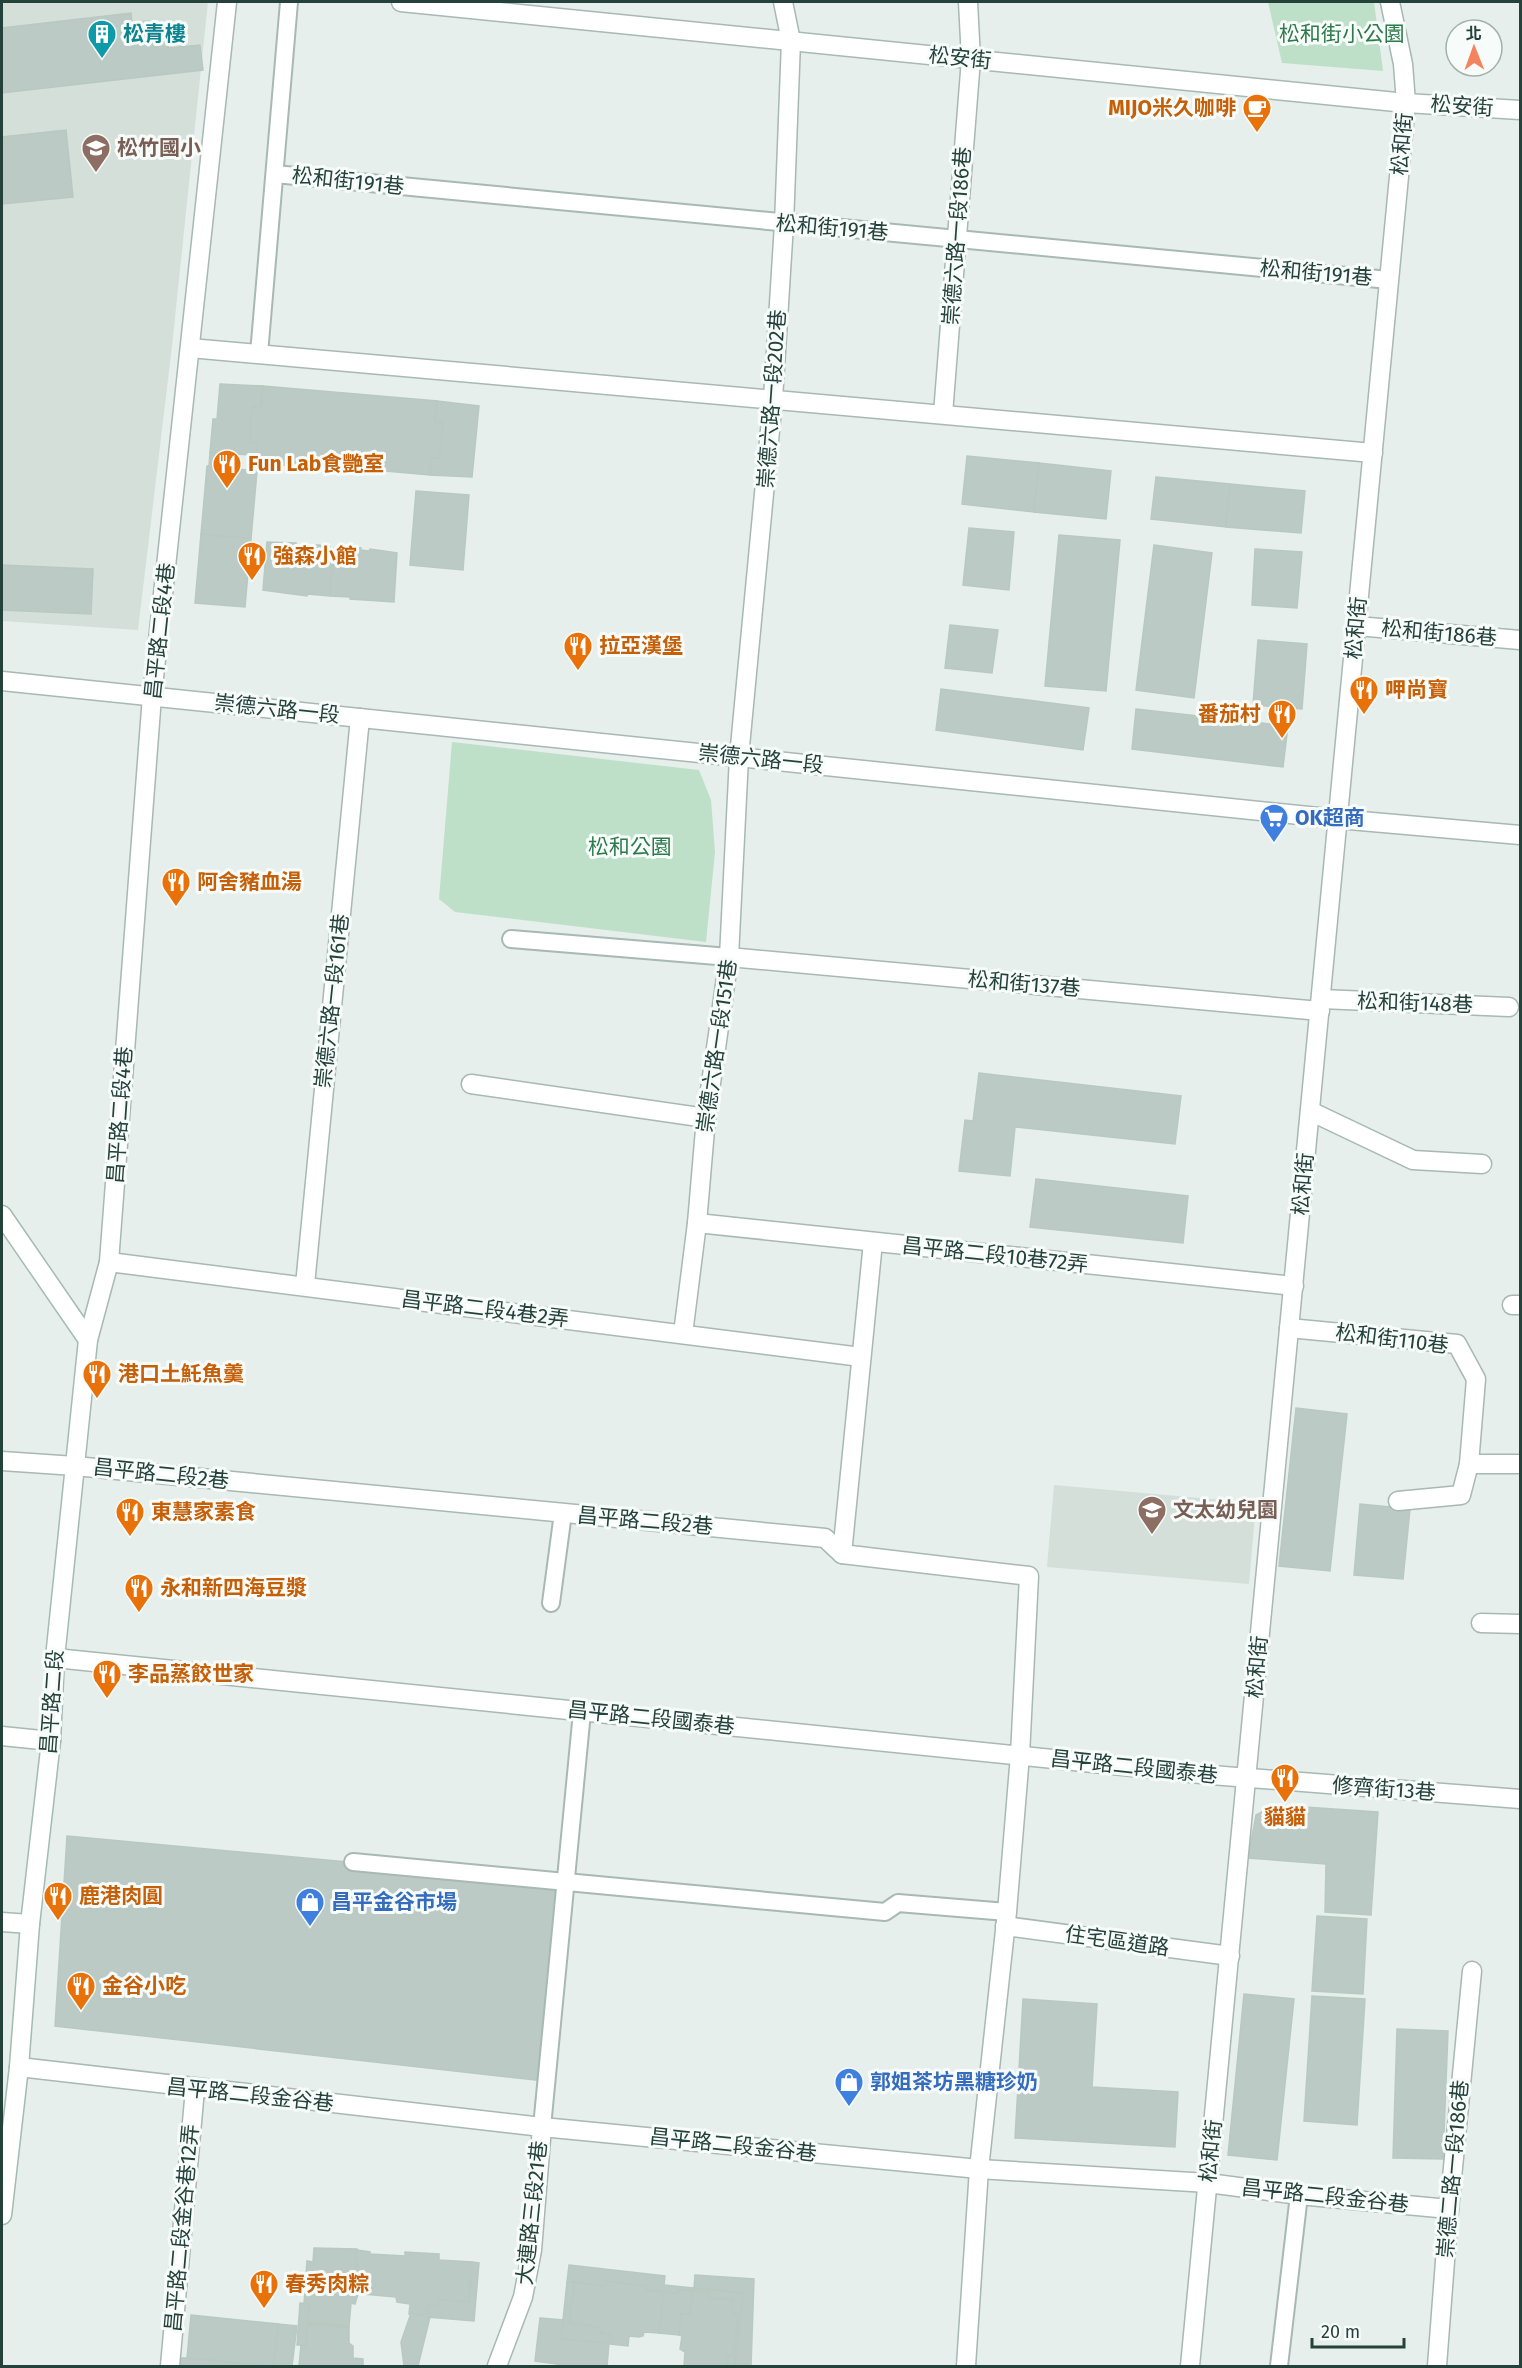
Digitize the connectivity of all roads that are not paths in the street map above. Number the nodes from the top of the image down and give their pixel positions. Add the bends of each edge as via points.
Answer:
1 (227, 2) edge
2 (290, 2) edge
3 (401, 2) edge
4 (783, 2) edge
5 (968, 2) edge
6 (1390, 2) edge
7 (791, 41) junction
8 (971, 59) junction
9 (1406, 103) junction
10 (1521, 110) edge
11 (275, 174) junction
12 (784, 224) junction
13 (957, 240) junction
14 (1389, 280) junction
15 (190, 348) junction
16 (259, 354) junction
17 (773, 399) junction
18 (943, 414) junction
19 (1373, 453) junction
20 (1357, 626) junction
21 (1521, 640) edge
22 (2, 681) edge
23 (152, 696) junction
24 (360, 718) junction
25 (739, 757) junction
26 (1338, 819) junction
27 (1521, 835) edge
28 (510, 939) dead end
29 (729, 957) junction
30 (1320, 1005) junction
31 (1509, 1007) dead end
32 (471, 1084) dead end
33 (1310, 1111) junction
34 (706, 1119) junction
35 (1482, 1164) dead end
36 (2, 1215) edge
37 (697, 1224) junction
38 (873, 1242) junction
39 (109, 1262) junction
40 (305, 1285) junction
41 (1294, 1286) junction
42 (1289, 1328) junction
43 (683, 1334) junction
44 (88, 1340) junction
45 (861, 1357) junction
46 (2, 1461) edge
47 (1469, 1464) junction
48 (1521, 1464) edge
49 (75, 1466) junction
50 (1398, 1501) dead end
51 (563, 1513) junction
52 (842, 1554) junction
53 (551, 1603) dead end
54 (1481, 1623) dead end
55 (1521, 1624) edge
56 (55, 1658) junction
57 (582, 1712) junction
58 (2, 1736) edge
59 (51, 1742) junction
60 (1020, 1755) junction
61 (1247, 1778) junction
62 (1521, 1799) edge
63 (353, 1862) dead end
64 (566, 1881) junction
65 (1006, 1919) junction
66 (2, 1922) edge
67 (30, 1924) junction
68 (1230, 1956) junction
69 (1472, 1971) dead end
70 (19, 2067) junction
71 (195, 2089) junction
72 (542, 2127) junction
73 (979, 2169) junction
74 (1208, 2183) junction
75 (1299, 2195) junction
76 (1449, 2209) junction
77 (2, 2215) edge
78 (170, 2367) edge
79 (497, 2367) edge
80 (966, 2367) edge
81 (1191, 2367) edge
82 (1279, 2367) edge
83 (1437, 2367) edge

1 - 15 street, 昌平路二段4巷
2 - 11 lane
3 - 7 street, 松安街
4 - 7 street, 崇德六路一段202巷
5 - 8 street, 崇德六路一段186巷
6 - 9 street, 松和街 via 1403,64
7 - 8 street, 松安街
7 - 12 street, 崇德六路一段202巷
8 - 9 street, 松安街
8 - 13 street, 崇德六路一段186巷
9 - 10 street, 松安街
9 - 14 street, 松和街
11 - 12 lane, 松和街191巷
11 - 16 lane
12 - 13 lane, 松和街191巷
12 - 17 street, 崇德六路一段202巷
13 - 14 lane, 松和街191巷
13 - 18 street, 崇德六路一段186巷
14 - 19 street, 松和街
15 - 16 street
15 - 23 street, 昌平路二段4巷
16 - 17 street
17 - 18 street
17 - 25 street, 崇德六路一段202巷
18 - 19 street
19 - 20 street, 松和街
20 - 21 street, 松和街186巷
20 - 26 street, 松和街
22 - 23 street, 崇德六路一段
23 - 24 street, 崇德六路一段
23 - 39 street, 昌平路二段4巷
24 - 25 street, 崇德六路一段
24 - 40 street, 崇德六路一段161巷
25 - 26 street, 崇德六路一段
25 - 29 street, 崇德六路一段151巷
26 - 27 street, 崇德六路一段
26 - 30 street, 松和街
28 - 29 lane
29 - 30 street, 松和街137巷
29 - 34 street, 崇德六路一段151巷
30 - 31 street, 松和街148巷
30 - 33 street, 松和街
32 - 34 street
33 - 35 street via 1413,1160
33 - 41 street, 松和街
34 - 37 street, 崇德六路一段151巷
36 - 44 street
37 - 38 street, 昌平路二段10巷72弄
37 - 43 street, 崇德六路一段151巷
38 - 41 street, 昌平路二段10巷72弄
38 - 45 street
39 - 40 street, 昌平路二段4巷2弄
39 - 44 street, 昌平路二段4巷
40 - 43 street, 昌平路二段4巷2弄
41 - 42 street, 松和街
42 - 47 street, 松和街110巷 via 1457,1344 1476,1379
42 - 61 street, 松和街
43 - 45 street, 昌平路二段4巷2弄
44 - 49 street, 昌平路二段
45 - 52 street
46 - 49 street, 昌平路二段2巷
47 - 48 street
47 - 50 street via 1461,1495
49 - 51 street, 昌平路二段2巷
49 - 56 street, 昌平路二段
51 - 52 street, 昌平路二段2巷 via 825,1538
51 - 53 lane
52 - 60 street, 昌平路二段2巷 via 1029,1576
54 - 55 street
56 - 57 street, 昌平路二段國泰巷
56 - 59 street, 昌平路二段
57 - 60 street, 昌平路二段國泰巷
57 - 64 lane
58 - 59 street
59 - 67 street, 昌平路二段
60 - 61 street, 昌平路二段國泰巷
60 - 65 street
61 - 62 street, 修齊街13巷
61 - 68 street, 松和街
63 - 64 lane
64 - 65 lane via 885,1912 898,1903
64 - 72 lane
65 - 68 street, 住宅區道路
65 - 73 street
66 - 67 street
67 - 70 street, 昌平路二段
68 - 74 street, 松和街
69 - 76 street, 崇德二路一段186巷
70 - 71 street, 昌平路二段金谷巷
70 - 77 street, 昌平路二段
71 - 72 street, 昌平路二段金谷巷
71 - 78 street, 昌平路二段金谷巷12弄
72 - 73 street, 昌平路二段金谷巷
72 - 79 street, 大連路三段21巷 via 532,2250 523,2297
73 - 74 street, 昌平路二段金谷巷
73 - 80 street
74 - 75 street, 昌平路二段金谷巷
74 - 81 street, 松和街
75 - 76 street, 昌平路二段金谷巷
75 - 82 lane
76 - 83 street, 崇德二路一段186巷

